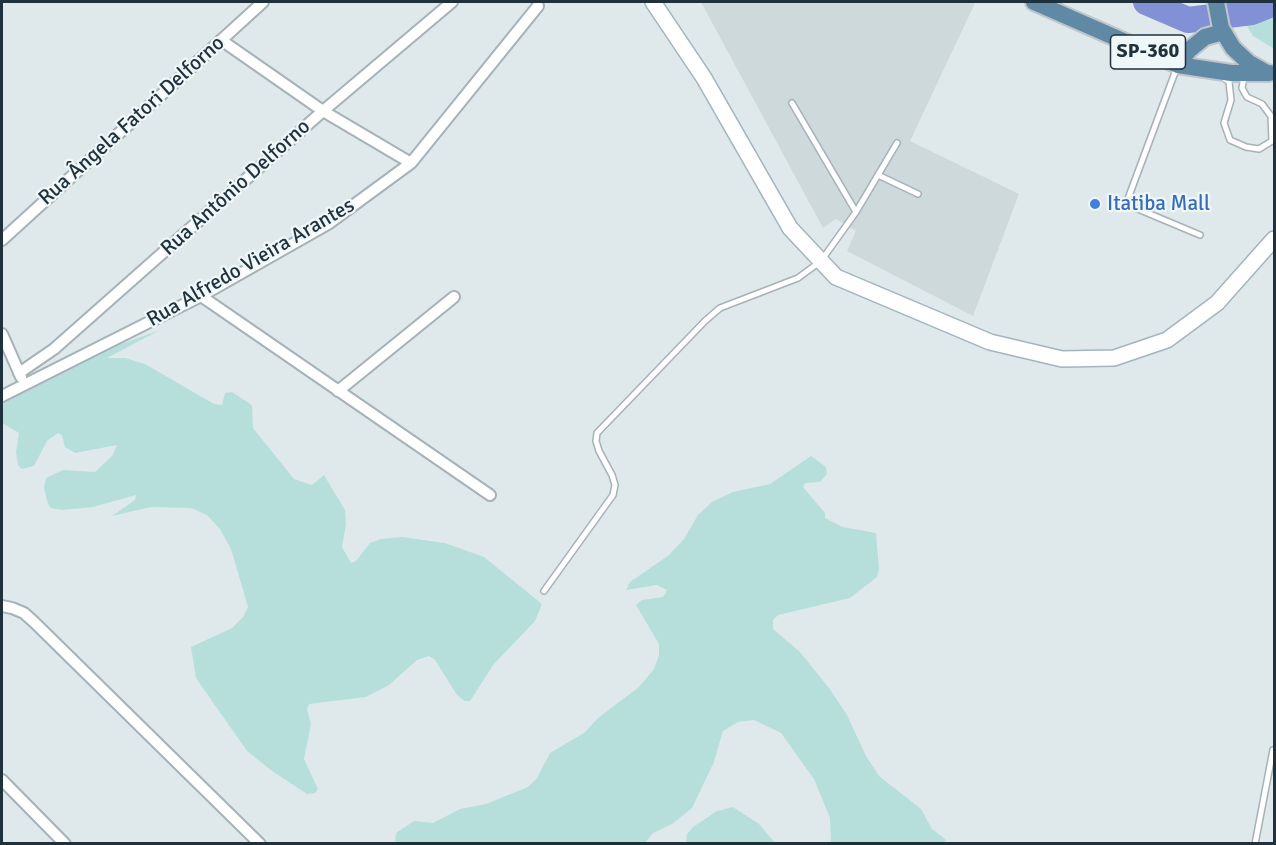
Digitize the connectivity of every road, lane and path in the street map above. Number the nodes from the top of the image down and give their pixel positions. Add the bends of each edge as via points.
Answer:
1 (263, 2) edge
2 (452, 2) edge
3 (653, 2) edge
4 (1034, 2) edge
5 (1216, 2) edge
6 (538, 6) dead end
7 (1222, 31) junction
8 (221, 40) junction
9 (1178, 65) junction
10 (1217, 71) junction
11 (1249, 73) junction
12 (1272, 74) edge
13 (792, 103) dead end
14 (323, 111) junction
15 (897, 143) dead end
16 (411, 163) junction
17 (878, 175) junction
18 (918, 194) dead end
19 (856, 212) junction
20 (1200, 235) dead end
21 (1275, 239) edge
22 (2, 240) edge
23 (821, 261) junction
24 (201, 296) junction
25 (454, 297) dead end
26 (2, 334) edge
27 (19, 373) junction
28 (24, 385) junction
29 (338, 391) junction
30 (2, 396) edge
31 (490, 495) dead end
32 (544, 591) dead end
33 (2, 606) edge
34 (1273, 750) edge
35 (2, 780) edge
36 (65, 843) edge
37 (260, 843) edge
38 (1255, 843) edge

1 - 8 street, Rua Ângela Fatori Delforno
2 - 14 street, Rua Antônio Delforno
3 - 23 main road via 704,78 790,228
4 - 9 main road, SP-360
5 - 7 main road, SP-360
6 - 16 street, Rua Alfredo Vieira Arantes
7 - 9 main road via 1204,38
7 - 12 main road, SP-360 via 1249,63
8 - 14 street
8 - 22 street, Rua Ângela Fatori Delforno
9 - 10 main road, SP-360
9 - 20 lane via 1126,204
10 - 11 main road, SP-360
10 - 11 lane via 1228,82 1231,100 1224,123 1230,140 1259,149 1272,141 1271,116 1262,104 1247,97 1242,88 1243,77
11 - 12 main road, SP-360
13 - 19 lane
14 - 16 street
14 - 27 street, Rua Antônio Delforno via 54,349
15 - 17 lane
16 - 24 street, Rua Alfredo Vieira Arantes via 328,224
17 - 18 lane
17 - 19 lane
19 - 23 lane
21 - 23 main road via 1217,303 1167,340 1114,358 1062,359 990,342 836,277
23 - 32 lane via 798,278 720,308 597,433 599,451 615,485 613,495
24 - 28 street, Rua Alfredo Vieira Arantes
24 - 29 street
25 - 29 street
26 - 27 street
27 - 28 street
28 - 30 street, Rua Alfredo Vieira Arantes
29 - 31 street
33 - 37 street via 34,622
34 - 38 lane
35 - 36 street

